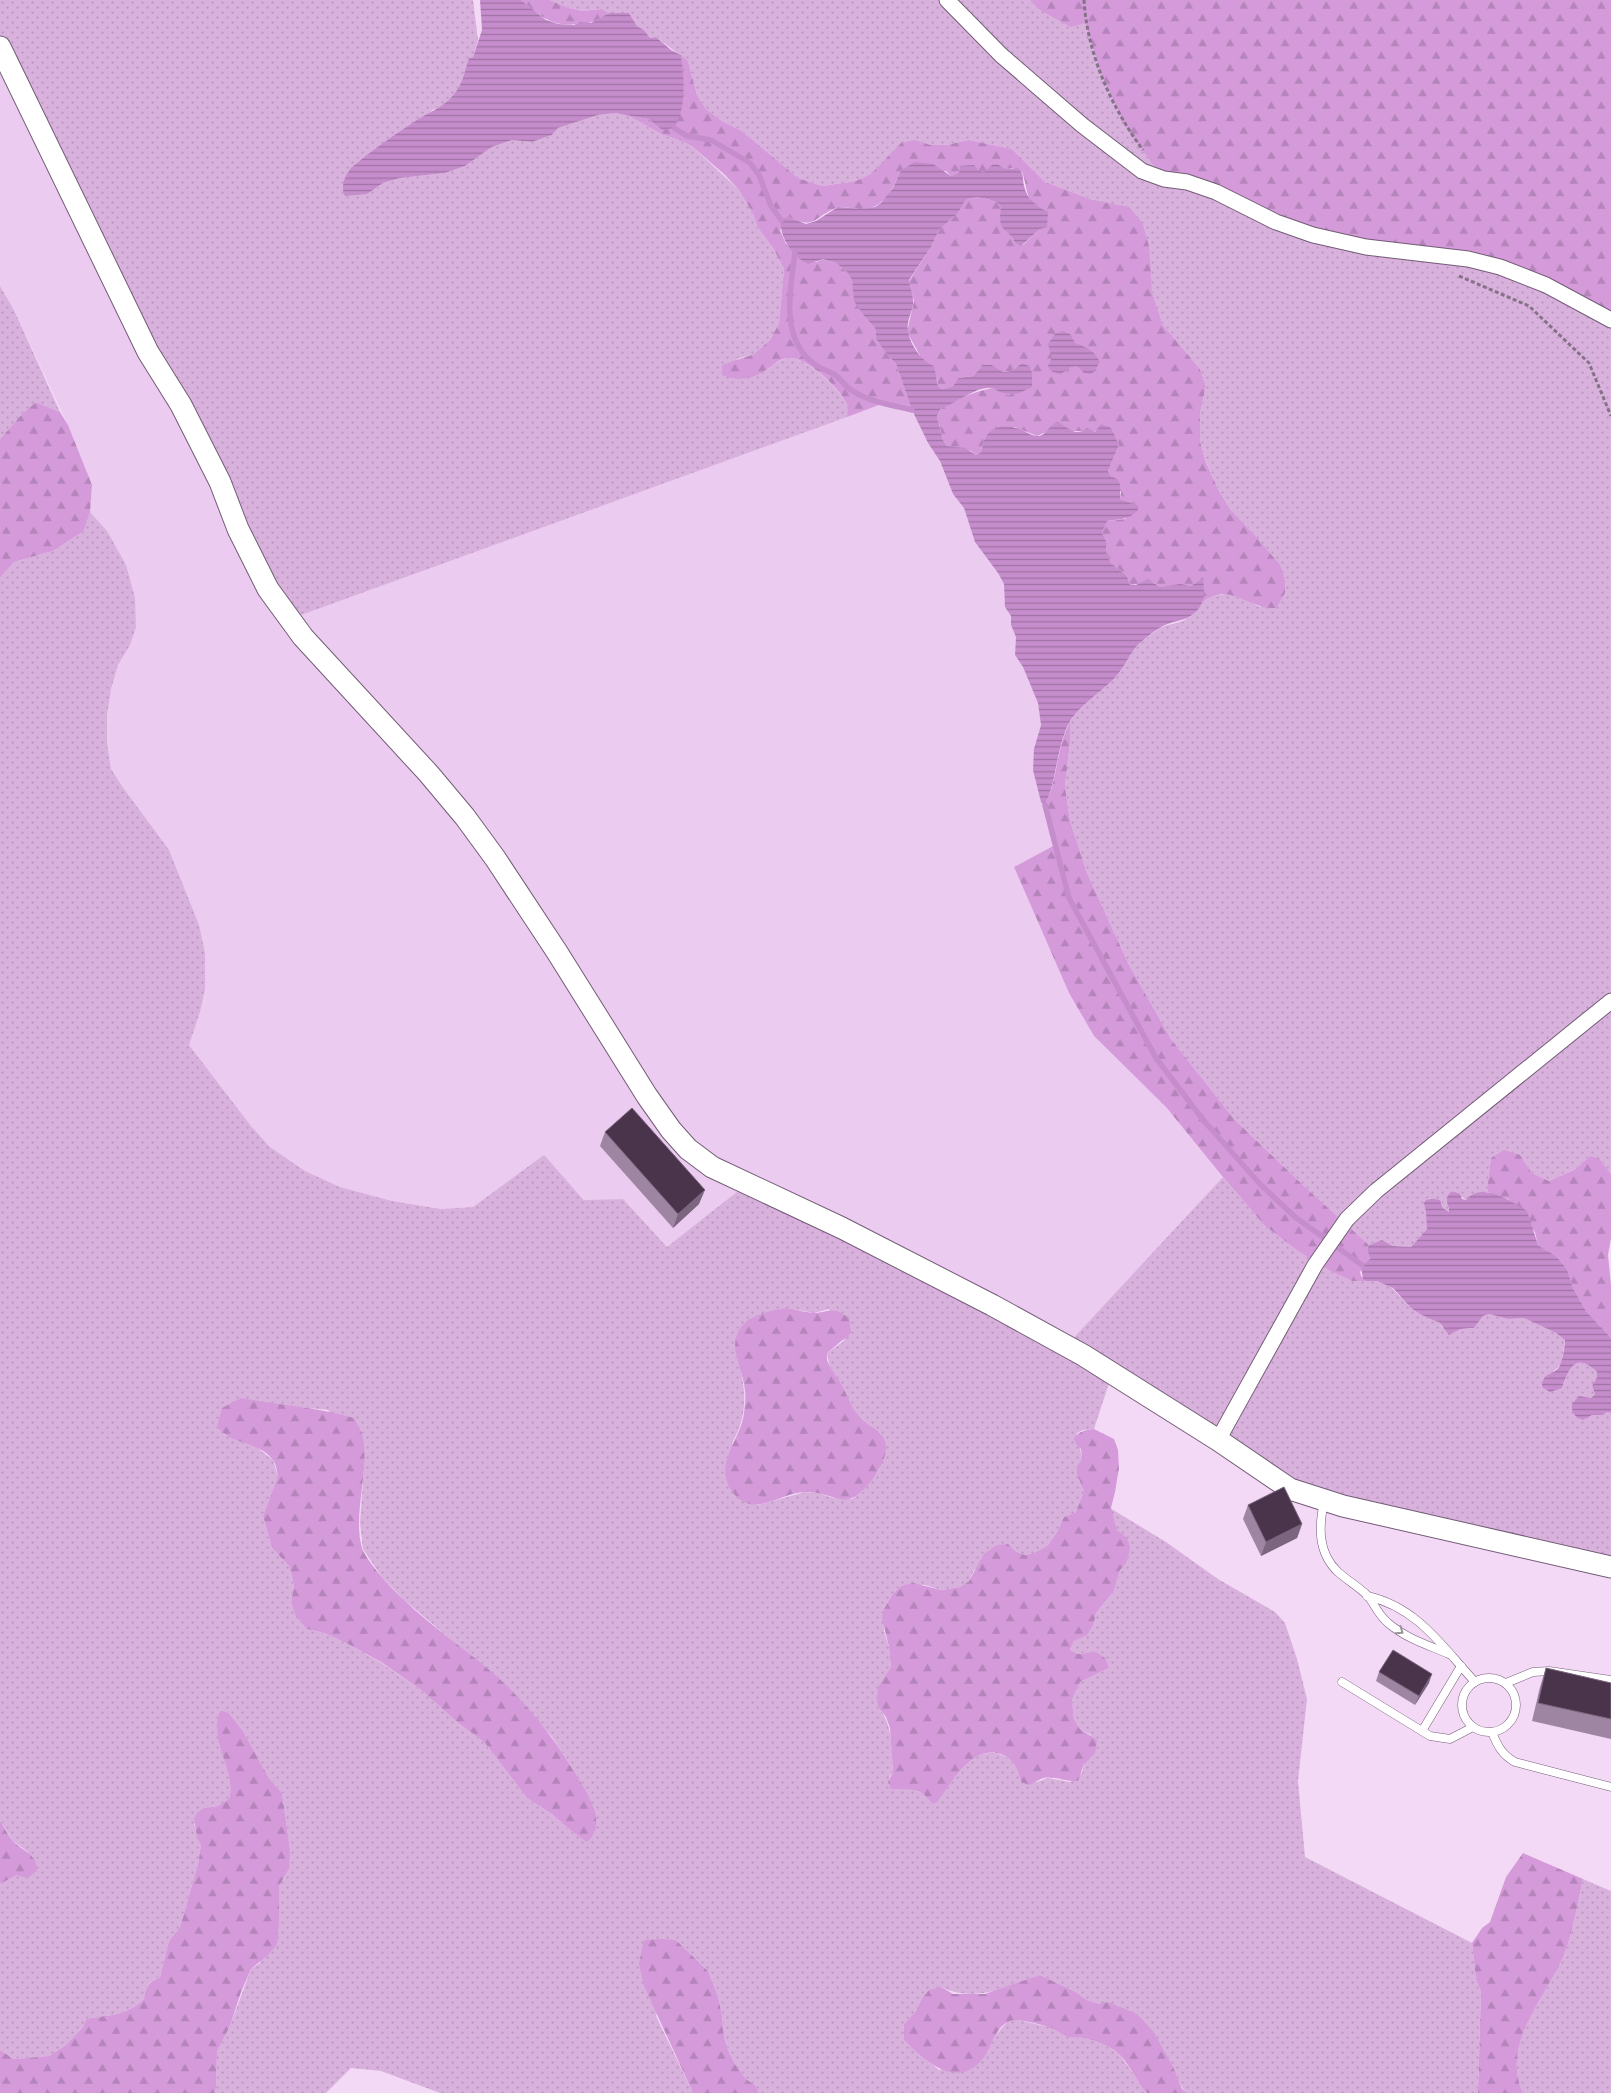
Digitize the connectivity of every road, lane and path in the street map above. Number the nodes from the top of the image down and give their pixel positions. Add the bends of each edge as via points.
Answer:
1 (947, 0) edge
2 (1084, 0) edge
3 (0, 47) edge
4 (1164, 178) junction
5 (1453, 273) dead end
6 (1611, 320) edge
7 (1611, 416) edge
8 (1611, 1001) edge
9 (1218, 1440) junction
10 (1324, 1500) junction
11 (1611, 1567) edge
12 (1367, 1596) junction
13 (1449, 1654) junction
14 (1461, 1666) junction
15 (1611, 1680) edge
16 (1342, 1682) dead end
17 (1475, 1682) junction
18 (1506, 1683) junction
19 (1473, 1727) junction
20 (1422, 1731) junction
21 (1492, 1732) junction
22 (1611, 1787) edge

1 - 4 street via 1001,55 1082,125 1142,171
2 - 4 path via 1085,23 1101,74 1127,129
3 - 9 street via 148,352 181,405 268,590 303,637 466,817 671,1130 688,1149 712,1166 1009,1314 1083,1355
4 - 6 street via 1216,192 1276,222 1313,235 1500,267 1546,286
5 - 7 path via 1529,306 1590,363
8 - 9 street via 1376,1191 1347,1219 1315,1265
9 - 10 street via 1290,1489
10 - 11 street via 1445,1531
10 - 12 lane via 1320,1534 1325,1554 1337,1571
12 - 13 lane via 1384,1600 1422,1623
12 -> 13 lane via 1388,1623 1415,1642
13 - 14 lane
14 - 17 lane
14 - 20 lane
15 - 18 lane via 1550,1670 1533,1672
16 - 20 lane
17 - 18 lane via 1494,1678
17 - 19 lane via 1466,1692 1462,1704
18 - 21 lane via 1514,1693 1515,1712 1509,1724
19 - 20 lane via 1450,1739 1438,1739
19 - 21 lane
21 - 22 lane via 1503,1753 1515,1762

